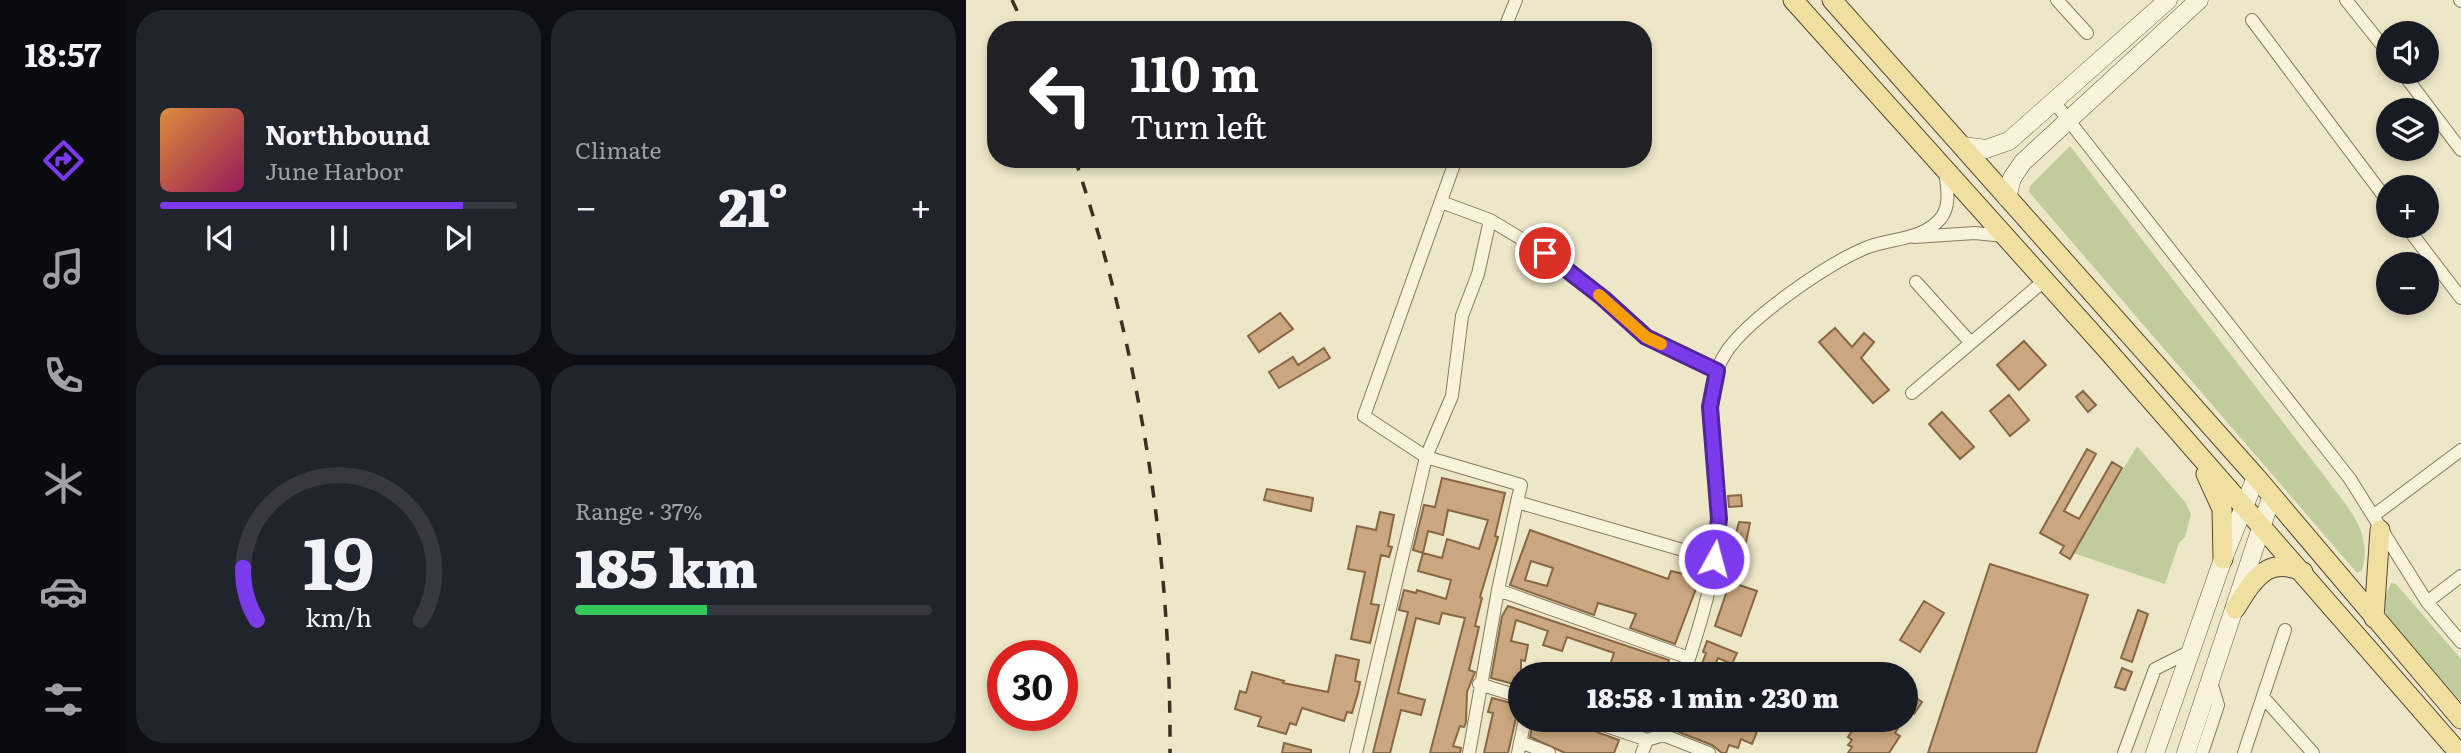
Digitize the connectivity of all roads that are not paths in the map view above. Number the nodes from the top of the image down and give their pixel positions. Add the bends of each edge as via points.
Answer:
1 (1516, 0) edge
2 (1793, 0) edge
3 (1832, 0) edge
4 (2057, 0) edge
5 (2168, 0) edge
6 (2199, 0) edge
7 (2346, 0) edge
8 (2252, 20) dead end
9 (1508, 21) edge
10 (2087, 33) dead end
11 (2128, 36) junction
12 (2376, 38) edge
13 (2143, 52) junction
14 (2411, 84) edge
15 (2055, 103) junction
16 (2069, 120) junction
17 (1963, 146) junction
18 (2461, 150) edge
19 (1945, 167) junction
20 (1453, 168) edge
21 (2376, 187) edge
22 (2007, 198) junction
23 (1441, 202) junction
24 (1490, 220) junction
25 (2005, 236) junction
26 (1910, 237) junction
27 (2415, 238) edge
28 (2044, 281) junction
29 (1916, 282) dead end
30 (2461, 298) edge
31 (1971, 343) junction
32 (1717, 371) junction
33 (1912, 393) dead end
34 (2188, 443) junction
35 (2461, 450) edge
36 (1426, 457) junction
37 (2256, 477) junction
38 (2272, 498) junction
39 (1517, 502) junction
40 (2244, 507) junction
41 (2376, 523) junction
42 (2261, 526) junction
43 (1714, 559) junction
44 (2223, 559) junction
45 (2303, 572) junction
46 (2461, 576) edge
47 (1497, 590) junction
48 (2427, 602) junction
49 (2235, 609) junction
50 (2374, 618) junction
51 (2285, 630) dead end
52 (2461, 642) edge
53 (2191, 651) junction
54 (1689, 658) junction
55 (1688, 662) edge
56 (2211, 682) junction
57 (1479, 684) junction
58 (1508, 692) edge
59 (2263, 697) junction
60 (2461, 719) edge
61 (1613, 732) edge
62 (1664, 732) edge
63 (1663, 735) junction
64 (1644, 747) edge
65 (1519, 748) edge
66 (1356, 753) edge
67 (1469, 753) edge
68 (1549, 753) edge
69 (1709, 753) edge
70 (2124, 753) edge
71 (2155, 753) edge
72 (2186, 753) edge
73 (2202, 753) edge
74 (2244, 753) edge
75 (2313, 753) edge
76 (2459, 753) edge

1 - 9 street
2 - 19 main road
3 - 17 main road
4 - 10 street
5 - 11 main road
6 - 13 main road
7 - 12 street
8 - 21 street
11 - 13 main road
11 - 15 main road
13 - 16 main road
14 - 18 street
15 - 16 street
15 - 17 main road via 2001,144 1986,149
16 - 22 main road via 2023,162 2012,178
16 - 41 street via 2350,479
17 - 22 main road
19 - 25 main road
19 - 26 street via 1946,210 1937,222
20 - 23 street
22 - 37 main road
23 - 24 street
23 - 36 street via 1364,416
24 - 32 street via 1545,253 1646,337
24 - 36 street via 1478,274 1462,316 1452,396
25 - 26 street
25 - 28 main road
26 - 32 street via 1870,247 1829,267 1745,331
27 - 30 street
28 - 31 street
28 - 34 main road
29 - 31 street
31 - 33 street
32 - 43 street via 1710,407 1719,519
34 - 40 main road
34 - 44 main road via 2222,509
35 - 41 street
36 - 39 street via 1521,485
36 - 66 street
37 - 38 main road
37 - 40 main road
38 - 42 main road
38 - 50 main road
39 - 43 street
39 - 47 street
40 - 42 main road
40 - 44 main road
41 - 48 street
41 - 50 main road
42 - 45 main road
42 - 49 main road
43 - 54 street
44 - 53 main road
45 - 49 main road via 2286,565 2266,570
45 - 76 main road
46 - 48 street
47 - 54 street
47 - 57 street
48 - 52 street
49 - 56 main road
50 - 60 main road
51 - 59 street
53 - 70 street via 2155,669
53 - 71 main road
54 - 55 street
56 - 72 main road
56 - 73 street via 2218,705
57 - 58 street
57 - 67 street via 1482,695
59 - 74 street
59 - 75 street
61 - 64 street
62 - 63 street
63 - 64 street
63 - 69 street
65 - 68 street

